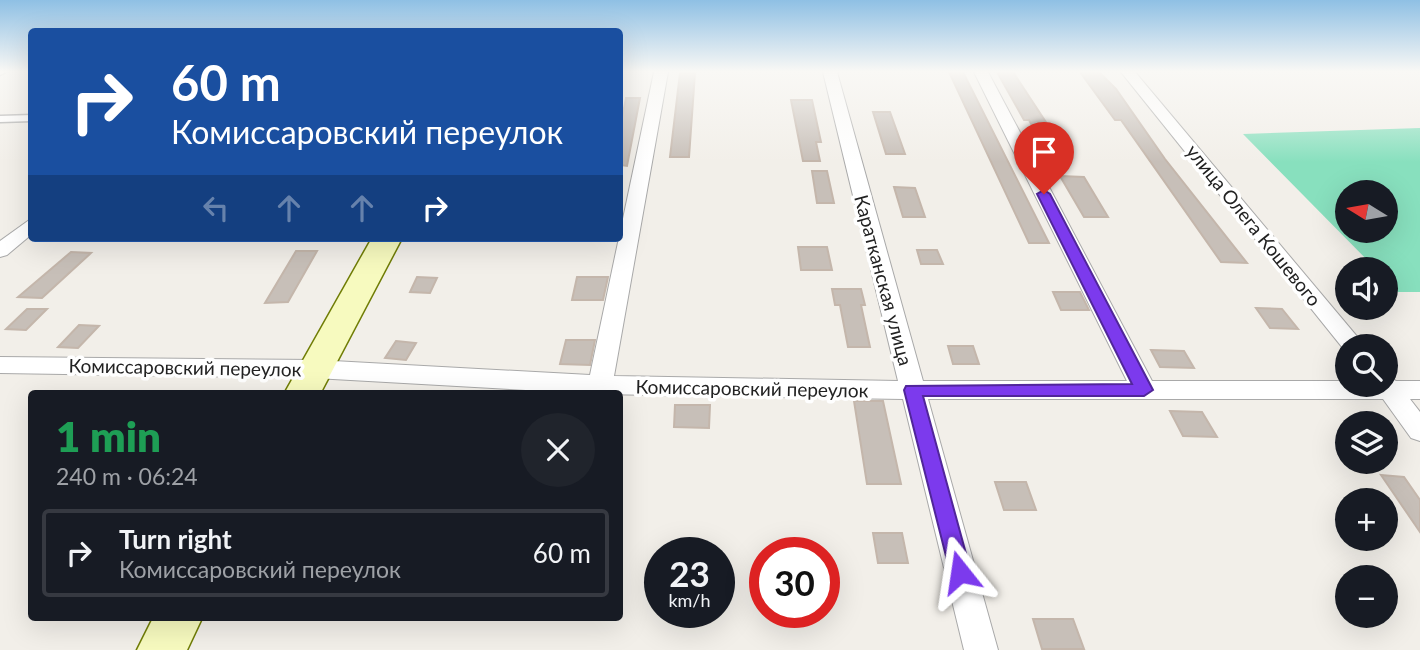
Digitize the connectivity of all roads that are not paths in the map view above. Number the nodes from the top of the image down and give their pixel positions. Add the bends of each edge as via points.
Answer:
1 (655, 102) edge
2 (838, 102) edge
3 (997, 102) edge
4 (1153, 102) edge
5 (28, 118) edge
6 (0, 119) edge
7 (28, 227) edge
8 (385, 242) edge
9 (0, 251) edge
10 (1344, 334) edge
11 (0, 365) edge
12 (308, 381) edge
13 (600, 385) junction
14 (1335, 388) edge
15 (1398, 388) edge
16 (912, 390) junction
17 (1144, 390) junction
18 (1420, 390) edge
19 (1394, 397) edge
20 (1420, 431) edge
21 (177, 621) edge
22 (161, 650) edge
23 (981, 650) edge

1 - 13 street
2 - 16 street, Каратканская улица
3 - 17 street
4 - 10 street, улица Олега Кошевого
5 - 6 lane
7 - 9 street
8 - 12 street
11 - 12 street, Комиссаровский переулок
12 - 13 street, Комиссаровский переулок
13 - 16 street, Комиссаровский переулок
14 - 17 street, Комиссаровский переулок
15 - 18 street, Комиссаровский переулок
16 - 17 street, Комиссаровский переулок
16 - 23 street, Каратканская улица
19 - 20 street
21 - 22 street

